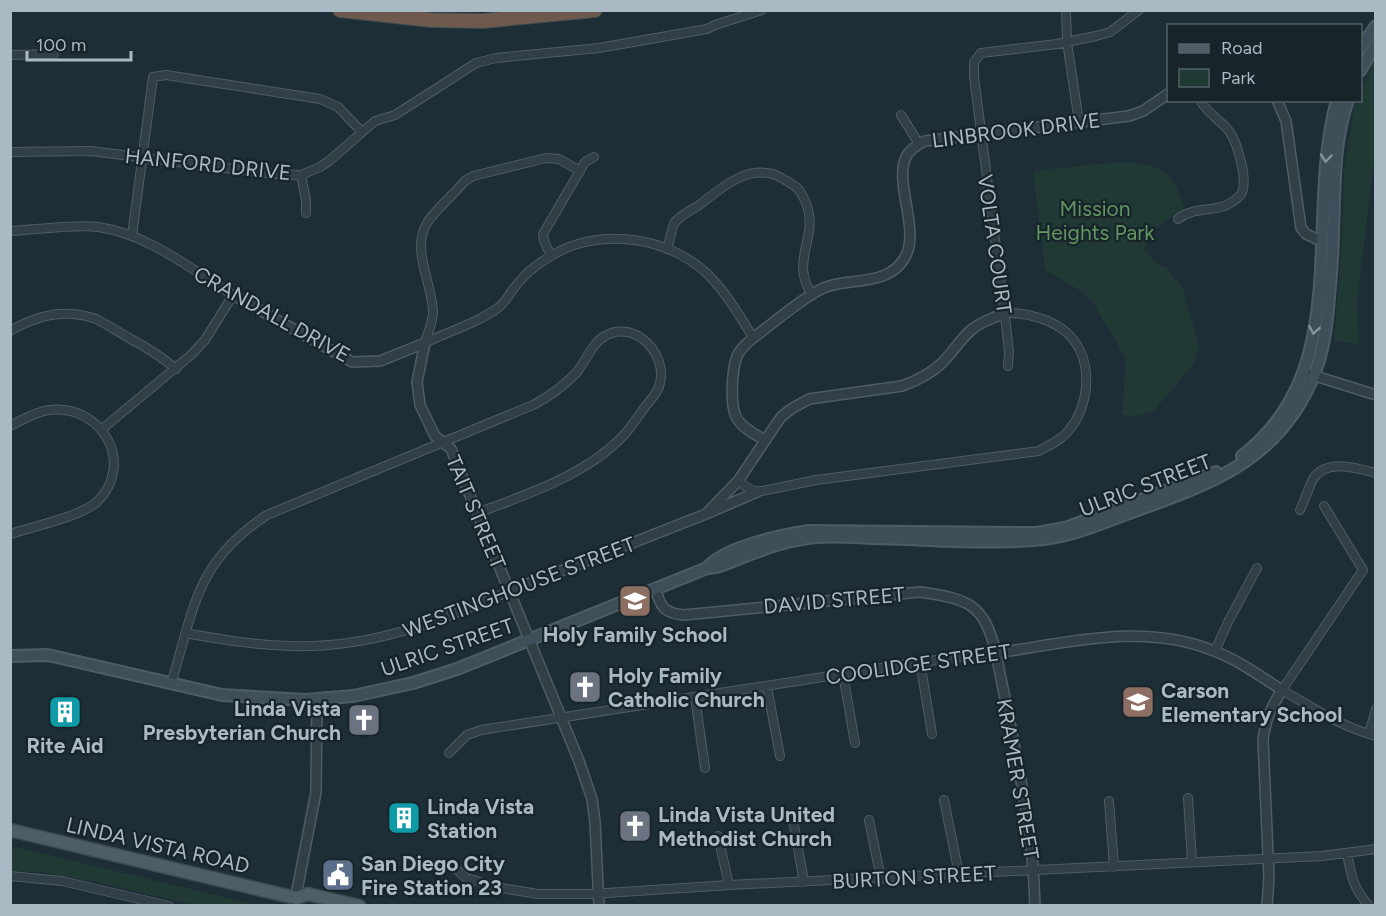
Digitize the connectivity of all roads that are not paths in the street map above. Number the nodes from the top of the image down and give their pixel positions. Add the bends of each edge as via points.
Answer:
1 (340, 10) edge
2 (595, 10) edge
3 (762, 10) edge
4 (1066, 10) edge
5 (1139, 10) edge
6 (1376, 26) edge
7 (1067, 42) junction
8 (1376, 44) edge
9 (1362, 45) edge
10 (54, 54) dead end
11 (10, 55) edge
12 (1362, 68) edge
13 (1167, 95) edge
14 (1201, 102) edge
15 (1278, 102) edge
16 (1336, 102) edge
17 (1347, 102) edge
18 (901, 115) dead end
19 (1079, 122) junction
20 (362, 132) junction
21 (981, 135) junction
22 (919, 144) junction
23 (10, 152) edge
24 (594, 157) dead end
25 (143, 158) junction
26 (580, 171) junction
27 (301, 175) junction
28 (306, 213) dead end
29 (1178, 219) dead end
30 (1334, 229) junction
31 (10, 231) edge
32 (132, 236) junction
33 (1323, 242) junction
34 (667, 249) junction
35 (551, 256) junction
36 (1332, 264) junction
37 (233, 295) junction
38 (812, 295) junction
39 (1005, 313) junction
40 (10, 331) edge
41 (753, 338) junction
42 (425, 342) junction
43 (1008, 366) dead end
44 (176, 369) junction
45 (1309, 374) junction
46 (1376, 395) edge
47 (10, 426) edge
48 (101, 430) junction
49 (765, 440) junction
50 (444, 443) junction
51 (1376, 473) edge
52 (738, 481) junction
53 (757, 492) junction
54 (1324, 506) dead end
55 (1300, 510) dead end
56 (477, 513) junction
57 (706, 514) junction
58 (10, 534) edge
59 (1257, 568) dead end
60 (655, 588) junction
61 (510, 591) junction
62 (185, 633) junction
63 (530, 639) junction
64 (1215, 651) junction
65 (996, 653) junction
66 (10, 656) edge
67 (920, 662) junction
68 (843, 674) junction
69 (171, 684) junction
70 (767, 687) junction
71 (1282, 690) junction
72 (695, 697) junction
73 (317, 700) junction
74 (1376, 709) edge
75 (563, 719) junction
76 (932, 734) dead end
77 (1372, 735) edge
78 (855, 743) dead end
79 (449, 753) dead end
80 (780, 756) dead end
81 (705, 768) dead end
82 (1188, 798) dead end
83 (944, 800) dead end
84 (1109, 801) dead end
85 (869, 820) dead end
86 (794, 826) dead end
87 (10, 830) edge
88 (718, 836) dead end
89 (1376, 849) edge
90 (1347, 852) junction
91 (1269, 858) junction
92 (1192, 862) junction
93 (1114, 867) junction
94 (457, 870) dead end
95 (1034, 871) junction
96 (959, 874) junction
97 (10, 876) edge
98 (881, 879) junction
99 (804, 882) junction
100 (729, 885) junction
101 (599, 894) junction
102 (298, 903) edge
103 (169, 906) edge
104 (359, 906) edge
105 (599, 906) edge
106 (1035, 906) edge
107 (1268, 906) edge
108 (1369, 906) edge

1 - 2 highway via 483,21
3 - 20 street, HANFORD DRIVE via 707,29 599,48 476,63
4 - 7 street
5 - 7 street via 1110,32
6 - 9 main road
7 - 19 street
7 - 21 street, VOLTA COURT via 981,53 974,62
8 - 12 main road
10 - 11 street
13 - 19 street, LINBROOK DRIVE via 1129,116
14 - 29 street via 1238,148 1244,186 1238,198 1224,206 1184,214
15 - 33 street via 1286,121 1301,228
16 -> 33 main road, ULRIC STREET via 1326,147
17 - 30 main road, ULRIC STREET via 1337,143
18 - 22 street
19 - 21 street, LINBROOK DRIVE
20 - 25 street via 338,107 320,99 166,75 153,77
20 - 27 street, HANFORD DRIVE via 329,161
21 - 22 street, LINBROOK DRIVE
21 - 39 street, VOLTA COURT
22 - 38 street, LINBROOK DRIVE via 908,153 903,167 910,241 906,257 884,277 830,285
23 - 25 street, HANFORD DRIVE via 91,151
24 - 26 street
25 - 27 street, HANFORD DRIVE
25 - 32 street
26 - 35 street via 543,234
26 - 42 street, TAIT STREET via 559,159 546,158 473,176 427,223 422,250 433,309
27 - 28 street
30 - 33 main road
30 - 36 main road, ULRIC STREET
31 - 32 street, CRANDALL DRIVE via 95,227
32 - 37 street, CRANDALL DRIVE
33 - 36 main road
33 -> 45 main road, ULRIC STREET
34 - 35 street, CRANDALL DRIVE via 652,243 608,239 566,247
34 - 38 street via 675,222 731,180 754,173 775,175 796,187 806,201 811,218 801,267
34 - 41 street, CRANDALL DRIVE via 691,261 714,281
35 - 42 street, CRANDALL DRIVE via 518,282 500,306
36 - 45 main road, ULRIC STREET via 1326,334
37 - 42 street, CRANDALL DRIVE via 352,362 380,361
37 - 44 street via 206,340
38 - 41 street, LINBROOK DRIVE
39 - 43 street, VOLTA COURT
39 - 49 street via 975,327 927,375 902,386 809,399 781,417
39 - 53 street via 1045,320 1066,332 1080,353 1086,385 1079,416 1062,438 1039,451 816,480
40 - 44 street via 44,316 69,314 96,319 161,356
41 - 49 street, LINBROOK DRIVE via 743,347 734,367 733,408 738,420
42 - 50 street, TAIT STREET via 417,382 420,405 435,436
44 - 48 street
45 - 46 street
45 - 60 main road, ULRIC STREET via 1294,411 1260,451 1203,486 1104,524 1034,540 799,539
47 - 48 street via 37,412 57,410 80,413
48 - 58 street via 109,442 113,471 97,502 84,510
49 - 52 street
50 - 56 street, TAIT STREET via 451,449
50 - 56 street via 551,395 578,370 605,336 626,333 645,340 660,361 658,389 623,436 565,477
50 - 62 street via 267,514 250,526 214,563 196,596
51 - 55 street via 1346,466 1327,469 1314,477
52 - 53 street
52 - 57 street
53 - 57 street, WESTINGHOUSE STREET
54 - 71 street via 1363,570
56 - 61 street, TAIT STREET
57 - 61 street, WESTINGHOUSE STREET
59 - 64 street
60 - 63 main road, ULRIC STREET
60 - 65 street, DAVID STREET via 662,607 670,614 684,615 920,592 944,596 978,611 990,630
61 - 62 street, WESTINGHOUSE STREET via 418,628 339,645 257,644
61 - 63 street, TAIT STREET
62 - 69 street
63 - 73 main road, ULRIC STREET via 413,683
63 - 75 street, TAIT STREET
64 - 65 street, COOLIDGE STREET via 1178,639 1124,635
64 - 71 street, COOLIDGE STREET
65 - 67 street, COOLIDGE STREET
65 - 95 street, KRAMER STREET
66 - 69 main road, ULRIC STREET via 48,656
67 - 68 street, COOLIDGE STREET
67 - 76 street
68 - 70 street, COOLIDGE STREET
68 - 78 street
69 - 73 main road, ULRIC STREET via 230,696
70 - 72 street, COOLIDGE STREET
70 - 80 street
71 - 77 street, COOLIDGE STREET via 1335,721
71 - 91 street via 1271,709 1263,740
72 - 75 street, COOLIDGE STREET
72 - 81 street
73 - 102 street via 316,792
74 - 77 street
75 - 79 street, COOLIDGE STREET via 481,730 467,735
75 - 101 street, TAIT STREET via 592,799
82 - 92 street
83 - 96 street
84 - 93 street
85 - 98 street
86 - 99 street
87 - 102 main road, LINDA VISTA ROAD
88 - 100 street
89 - 90 street, BURTON STREET
90 - 91 street, BURTON STREET
90 - 108 street via 1352,880
91 - 92 street, BURTON STREET
91 - 107 street
92 - 93 street, BURTON STREET
93 - 95 street, BURTON STREET
94 - 101 street, BURTON STREET via 466,878 501,888 538,894
95 - 96 street, BURTON STREET
95 - 106 street, KRAMER STREET
96 - 98 street, BURTON STREET
97 - 103 street via 63,881 119,899
98 - 99 street, BURTON STREET
99 - 100 street, BURTON STREET
100 - 101 street, BURTON STREET
101 - 105 street, TAIT STREET
102 - 104 main road, LINDA VISTA ROAD via 308,894

